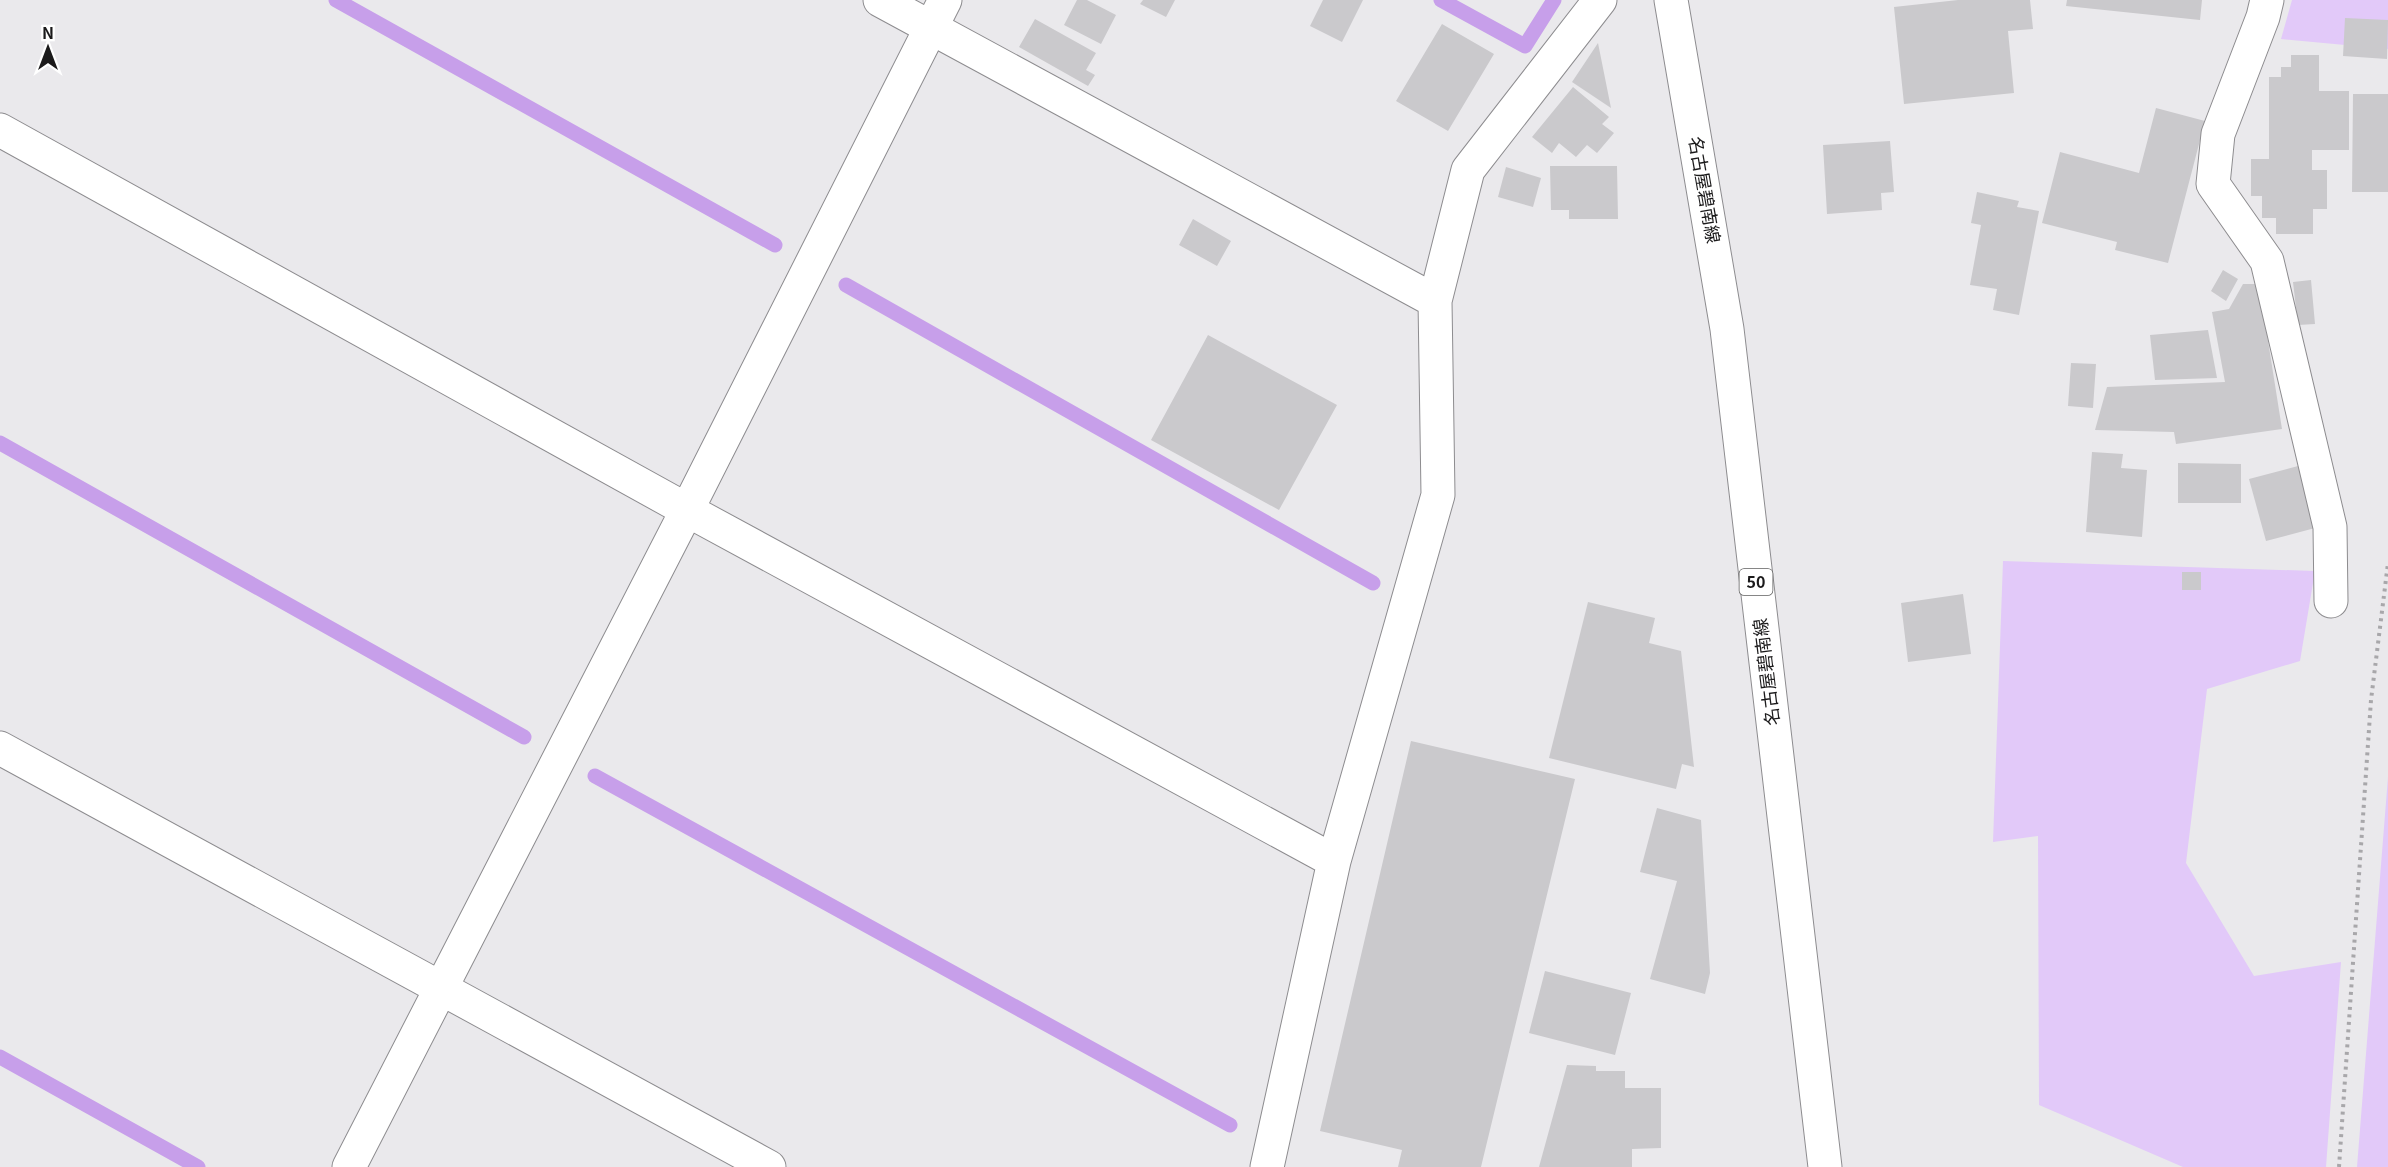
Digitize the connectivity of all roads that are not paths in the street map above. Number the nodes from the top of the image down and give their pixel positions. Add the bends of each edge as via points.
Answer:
1 (880, 0) edge
2 (945, 0) edge
3 (1600, 0) edge
4 (1671, 0) edge
5 (2267, 0) edge
6 (930, 28) junction
7 (0, 130) edge
8 (1434, 301) junction
9 (687, 510) junction
10 (2331, 601) dead end
11 (0, 748) edge
12 (1334, 861) junction
13 (440, 988) junction
14 (349, 1167) edge
15 (768, 1167) edge
16 (1267, 1167) edge
17 (1825, 1167) edge

1 - 6 street
2 - 6 street
3 - 8 street via 1468,170
4 - 17 street, 名古屋碧南線 / 50 via 1727,329
5 - 10 street via 2218,134 2213,184 2267,261 2330,527
6 - 8 street
6 - 9 street
7 - 9 street
8 - 12 street via 1438,495
9 - 12 street
9 - 13 street
11 - 13 street
12 - 16 street
13 - 14 street
13 - 15 street

